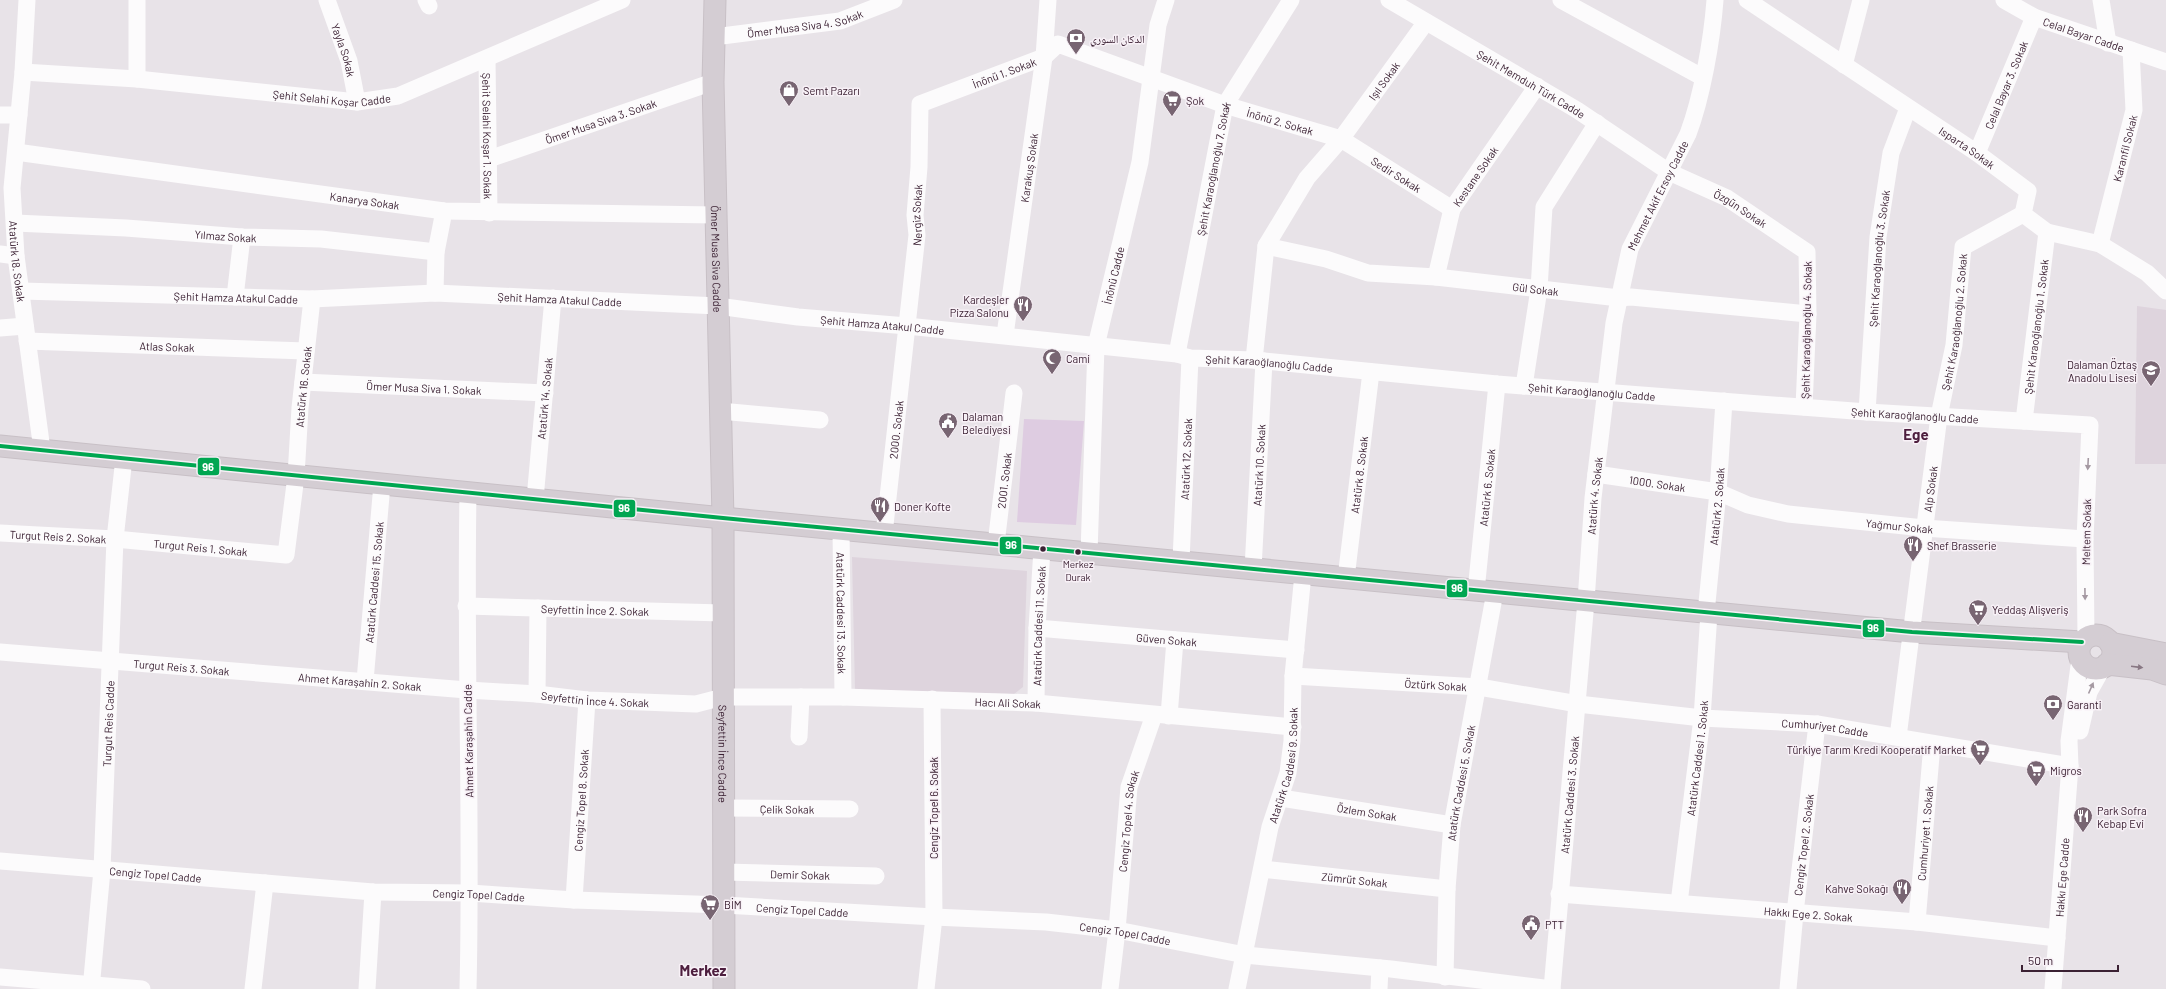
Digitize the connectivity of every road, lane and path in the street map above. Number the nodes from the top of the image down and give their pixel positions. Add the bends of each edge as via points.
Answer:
1 (27, 0) edge
2 (137, 0) edge
3 (327, 0) edge
4 (622, 0) edge
5 (715, 0) edge
6 (894, 0) edge
7 (1048, 0) edge
8 (1166, 0) edge
9 (1291, 0) edge
10 (1389, 0) edge
11 (1561, 0) edge
12 (1714, 0) edge
13 (1747, 0) edge
14 (1861, 0) edge
15 (2004, 0) edge
16 (2101, 0) edge
17 (2034, 17) junction
18 (1426, 22) junction
19 (714, 37) junction
20 (2108, 43) junction
21 (2131, 50) junction
22 (1044, 57) junction
23 (487, 59) junction
24 (2166, 62) edge
25 (1844, 65) junction
26 (23, 72) junction
27 (1702, 76) junction
28 (1152, 78) junction
29 (136, 79) junction
30 (713, 82) junction
31 (1537, 86) junction
32 (357, 102) junction
33 (920, 104) joint
34 (1225, 105) junction
35 (1908, 108) junction
36 (0, 115) edge
37 (20, 116) junction
38 (1597, 123) junction
39 (1341, 139) junction
40 (16, 152) junction
41 (1977, 153) junction
42 (489, 159) junction
43 (1669, 172) junction
44 (6, 188) edge
45 (1452, 209) junction
46 (444, 212) junction
47 (489, 213) junction
48 (2023, 214) junction
49 (716, 215) junction
50 (15, 223) junction
51 (2047, 232) junction
52 (242, 237) junction
53 (2100, 244) junction
54 (1266, 246) junction
55 (436, 252) junction
56 (1808, 252) joint
57 (8, 255) edge
58 (1436, 277) junction
59 (1539, 289) junction
60 (21, 291) junction
61 (2166, 291) edge
62 (436, 293) junction
63 (235, 297) junction
64 (553, 298) junction
65 (1619, 298) junction
66 (312, 299) junction
67 (718, 306) junction
68 (1808, 314) junction
69 (907, 326) junction
70 (0, 328) edge
71 (26, 333) junction
72 (1004, 335) junction
73 (1096, 346) junction
74 (306, 351) junction
75 (1184, 356) junction
76 (1259, 360) junction
77 (1372, 372) junction
78 (303, 382) junction
79 (1497, 384) junction
80 (1524, 386) junction
81 (1014, 392) dead end
82 (1607, 392) junction
83 (545, 393) junction
84 (1724, 401) junction
85 (1804, 407) junction
86 (720, 411) junction
87 (1867, 412) junction
88 (1939, 416) junction
89 (820, 420) dead end
90 (2024, 421) junction
91 (2090, 425) joint
92 (0, 446) edge
93 (42, 450) junction
94 (124, 458) junction
95 (1596, 474) junction
96 (296, 476) junction
97 (382, 484) junction
98 (1718, 492) junction
99 (468, 493) junction
100 (535, 499) junction
101 (723, 518) junction
102 (1924, 528) junction
103 (840, 529) junction
104 (0, 533) edge
105 (884, 534) junction
106 (115, 539) junction
107 (2085, 539) junction
108 (996, 544) junction
109 (1042, 549) junction
110 (1089, 553) junction
111 (286, 555) joint
112 (1181, 561) junction
113 (1252, 569) junction
114 (1303, 574) junction
115 (1346, 578) junction
116 (1486, 592) junction
117 (1586, 601) junction
118 (466, 606) junction
119 (538, 608) junction
120 (723, 613) junction
121 (1707, 613) junction
122 (1037, 628) junction
123 (1912, 632) junction
124 (1175, 640) junction
125 (2110, 643) junction
126 (2083, 646) junction
127 (1296, 650) junction
128 (0, 652) edge
129 (2166, 654) edge
130 (111, 662) junction
131 (2105, 665) junction
132 (252, 671) joint
133 (2166, 674) edge
134 (1293, 676) junction
135 (364, 681) junction
136 (1479, 687) junction
137 (467, 690) junction
138 (537, 694) junction
139 (723, 697) junction
140 (801, 698) junction
141 (844, 698) junction
142 (587, 700) junction
143 (932, 700) junction
144 (1036, 703) junction
145 (1578, 704) junction
146 (1161, 716) junction
147 (1702, 718) junction
148 (1817, 724) junction
149 (1292, 727) junction
150 (799, 737) dead end
151 (1898, 737) junction
152 (1932, 744) junction
153 (2070, 766) junction
154 (1281, 798) junction
155 (724, 808) junction
156 (850, 809) dead end
157 (1452, 825) junction
158 (0, 862) edge
159 (1262, 869) junction
160 (102, 870) junction
161 (724, 872) junction
162 (876, 876) dead end
163 (265, 883) junction
164 (1447, 889) junction
165 (373, 892) junction
166 (470, 892) junction
167 (1559, 894) junction
168 (574, 900) junction
169 (1679, 903) junction
170 (724, 904) junction
171 (1795, 913) junction
172 (934, 917) junction
173 (1917, 922) junction
174 (1117, 930) junction
175 (2057, 938) junction
176 (1245, 955) junction
177 (1380, 968) junction
178 (1445, 976) junction
179 (0, 977) edge
180 (91, 988) edge
181 (142, 989) edge
182 (253, 989) edge
183 (367, 989) edge
184 (468, 989) edge
185 (724, 989) edge
186 (926, 989) edge
187 (1110, 989) edge
188 (1237, 989) edge
189 (1379, 989) edge
190 (1552, 989) edge
191 (1788, 989) edge
192 (2053, 989) edge

1 - 26 street, Atatürk 18. Sokak
2 - 29 street
3 - 32 street, Yayla Sokak via 349,61
4 - 23 street, Şehit Selahi Koşar Cadde
5 - 19 main road, Ömer Musa Siva Cadde
6 - 19 street, Ömer Musa Siva 4. Sokak via 840,21
7 - 22 street, Karakuş Sokak
8 - 28 street, İnönü Cadde via 1158,25
9 - 34 street, Şehit Karaoğlanoğlu 7. Sokak
10 - 18 street, Şehit Memduh Türk Cadde
11 - 27 street
12 - 27 street, Mehmet Akif Ersoy Cadde via 1713,22
13 - 25 street, Isparta Sokak
14 - 25 street
15 - 17 street, Celal Bayar Cadde
16 - 20 street
17 - 20 street, Celal Bayar Cadde
17 - 41 street, Celal Bayar 3. Sokak
18 - 31 street, Şehit Memduh Türk Cadde
18 - 39 street, Işıl Sokak
19 - 30 main road, Ömer Musa Siva Cadde
20 - 21 street, Celal Bayar Cadde
21 - 24 street, Celal Bayar Cadde
21 - 53 street, Karanfil Sokak via 2134,110
22 - 28 street, İnönü 1. Sokak via 1058,44
22 - 33 street, İnönü 1. Sokak
22 - 72 street, Karakuş Sokak
23 - 32 street, Şehit Selahi Koşar Cadde via 398,96
23 - 42 street, Şehit Selahi Koşar 1. Sokak
25 - 35 street, Isparta Sokak
26 - 29 street, Şehit Selahi Koşar Cadde
26 - 37 street, Atatürk 18. Sokak
27 - 43 street, Mehmet Akif Ersoy Cadde via 1694,118
28 - 34 street, İnönü 2. Sokak
28 - 73 street, İnönü Cadde via 1140,162
29 - 32 street, Şehit Selahi Koşar Cadde
30 - 42 street, Ömer Musa Siva 3. Sokak
30 - 49 main road, Ömer Musa Siva Cadde
31 - 38 street, Şehit Memduh Türk Cadde
31 - 45 street, Kestane Sokak
33 - 69 street, Nergiz Sokak via 915,216 917,235
34 - 39 street, İnönü 2. Sokak
34 - 75 street, Şehit Karaoğlanoğlu 7. Sokak
35 - 41 street, Isparta Sokak
35 - 87 street, Şehit Karaoğlanoğlu 3. Sokak via 1891,153 1878,238
36 - 37 street
37 - 40 street, Atatürk 18. Sokak
38 - 43 street, Şehit Memduh Türk Cadde
38 - 59 street via 1544,207
39 - 45 street, Sedir Sokak
39 - 54 street, Işıl Sokak via 1307,178
40 - 44 street, Atatürk 18. Sokak
40 - 46 street, Kanarya Sokak
41 - 48 street, Isparta Sokak via 2028,191
42 - 47 street, Şehit Selahi Koşar 1. Sokak
43 - 56 street, Özgün Sokak via 1726,198
43 - 65 street, Mehmet Akif Ersoy Cadde via 1630,249
44 - 50 street, Atatürk 18. Sokak
45 - 58 street, Kestane Sokak
46 - 47 street, Kanarya Sokak
46 - 55 street
47 - 49 street, Kanarya Sokak
48 - 51 street
48 - 88 street, Şehit Karaoğlanoğlu 2. Sokak via 1963,248 1954,345
49 - 67 main road, Ömer Musa Siva Cadde
50 - 52 street, Yılmaz Sokak
50 - 57 street, Atatürk 18. Sokak
51 - 53 street
51 - 90 street, Şehit Karaoğlanoğlu 1. Sokak
52 - 55 street, Yılmaz Sokak via 321,238
52 - 63 street
53 - 61 street via 2147,273
54 - 58 street, Gül Sokak via 1326,259 1368,272
54 - 76 street, Atatürk 10. Sokak
55 - 62 street
56 - 68 street, Şehit Karaoğlanoğlu 4. Sokak
57 - 60 street, Atatürk 18. Sokak
58 - 59 street, Gül Sokak
59 - 65 street, Gül Sokak
59 - 80 street
60 - 63 street, Şehit Hamza Atakul Cadde
60 - 71 street, Atatürk 18. Sokak
62 - 64 street, Şehit Hamza Atakul Cadde
62 - 66 street, Şehit Hamza Atakul Cadde
63 - 66 street, Şehit Hamza Atakul Cadde
64 - 67 street, Şehit Hamza Atakul Cadde
64 - 83 street, Atatürk 14. Sokak
65 - 68 street, Gül Sokak via 1631,297
65 - 82 street, Mehmet Akif Ersoy Cadde
66 - 74 street, Atatürk 16. Sokak
67 - 69 street, Şehit Hamza Atakul Cadde via 798,317
67 - 86 main road, Ömer Musa Siva Cadde
68 - 85 street, Şehit Karaoğlanoğlu 4. Sokak
69 - 72 street, Şehit Hamza Atakul Cadde
69 - 105 street, 2000. Sokak
70 - 71 street, Atlas Sokak
71 - 74 street, Atlas Sokak
71 - 93 street, Atatürk 18. Sokak
72 - 73 street, Şehit Hamza Atakul Cadde
73 - 75 street, Şehit Karaoğlanoğlu Cadde
73 - 110 street, İnönü Cadde
74 - 78 street, Atatürk 16. Sokak
75 - 76 street, Şehit Karaoğlanoğlu Cadde
75 - 112 street, Atatürk 12. Sokak
76 - 77 street, Şehit Karaoğlanoğlu Cadde
76 - 113 street, Atatürk 10. Sokak
77 - 79 street, Şehit Karaoğlanoğlu Cadde
77 - 115 street, Atatürk 8. Sokak
78 - 83 street, Ömer Musa Siva 1. Sokak
78 - 96 street, Atatürk 16. Sokak
79 - 80 street, Şehit Karaoğlanoğlu Cadde
79 - 116 street, Atatürk 6. Sokak
80 - 82 street, Şehit Karaoğlanoğlu Cadde
81 - 108 street, 2001. Sokak
82 - 84 street, Şehit Karaoğlanoğlu Cadde
82 - 95 street, Atatürk 4. Sokak
83 - 100 street, Atatürk 14. Sokak
84 - 85 street, Şehit Karaoğlanoğlu Cadde
84 - 98 street, Atatürk 2. Sokak
85 - 87 street, Şehit Karaoğlanoğlu Cadde
86 - 89 street
86 - 101 main road, Ömer Musa Siva Cadde
87 - 88 street, Şehit Karaoğlanoğlu Cadde
88 - 90 street, Şehit Karaoğlanoğlu Cadde
88 - 102 street, Alp Sokak
90 - 91 street, Şehit Karaoğlanoğlu Cadde
91 -> 107 street, Meltem Sokak
92 - 93 main road
93 - 94 main road
94 - 96 main road
94 - 106 street, Turgut Reis Cadde
95 - 98 street, 1000. Sokak
95 - 117 street, Atatürk 4. Sokak
96 - 97 main road
96 - 111 street, Atatürk 16. Sokak
97 - 99 main road
97 - 135 street, Atatürk Caddesi 15. Sokak
98 - 102 street, Yağmur Sokak via 1748,505 1788,514
98 - 121 street, Atatürk 2. Sokak
99 - 100 main road
99 - 118 street, Ahmet Karaşahin Cadde
100 - 101 main road
101 - 103 main road
101 - 120 main road, Seyfettin İnce Cadde
102 - 107 street, Yağmur Sokak
102 - 123 street, Alp Sokak
103 - 105 main road
103 - 141 street, Atatürk Caddesi 13. Sokak
104 - 106 street, Turgut Reis 2. Sokak
105 - 108 main road
106 - 111 street, Turgut Reis 1. Sokak
106 - 130 street, Turgut Reis Cadde
107 -> 126 street, Meltem Sokak
108 - 109 main road
109 - 110 main road
109 - 122 street, Atatürk Caddesi 11. Sokak
110 - 112 main road
112 - 113 main road
113 - 114 main road
114 - 115 main road
114 - 127 street, Atatürk Caddesi 9. Sokak
115 - 116 main road
116 - 117 main road
116 - 136 street, Atatürk Caddesi 5. Sokak
117 - 121 main road
117 - 145 street, Atatürk Caddesi 3. Sokak
118 - 119 street, Seyfettin İnce 2. Sokak
118 - 137 street, Ahmet Karaşahin Cadde
119 - 120 street, Seyfettin İnce 2. Sokak
119 - 138 street
120 - 139 main road, Seyfettin İnce Cadde
121 - 123 main road
121 - 147 street, Atatürk Caddesi 1. Sokak
122 - 124 street, Güven Sokak
122 - 144 street, Atatürk Caddesi 11. Sokak
123 - 126 main road
123 - 151 street, Alp Sokak
124 - 127 street, Güven Sokak
124 - 146 street, Cengiz Topel 4. Sokak
125 - 126 main road via 2096,635
125 - 129 main road
125 - 131 main road via 2112,654
126 - 131 main road via 2087,666 2098,668
126 - 153 street, Hakkı Ege Cadde via 2068,741
127 - 134 street, Atatürk Caddesi 9. Sokak
128 - 130 street, Turgut Reis 3. Sokak
130 - 132 street, Turgut Reis 3. Sokak
130 - 160 street, Turgut Reis Cadde
131 -> 133 main road via 2152,669
153 -> 131 street, Hakkı Ege Cadde via 2089,692
132 - 135 street, Ahmet Karaşahin 2. Sokak
134 - 136 street, Öztürk Sokak
134 - 149 street, Atatürk Caddesi 9. Sokak
135 - 137 street, Ahmet Karaşahin 2. Sokak
136 - 145 street, Öztürk Sokak
136 - 157 street, Atatürk Caddesi 5. Sokak
137 - 138 street, Seyfettin İnce 4. Sokak
137 - 166 street, Ahmet Karaşahin Cadde
138 - 142 street, Seyfettin İnce 4. Sokak
139 - 140 street, Hacı Ali Sokak
139 - 142 street, Seyfettin İnce 4. Sokak via 696,704
139 - 155 main road, Seyfettin İnce Cadde
140 - 141 street, Hacı Ali Sokak
140 - 150 street
141 - 143 street, Hacı Ali Sokak
142 - 168 street, Cengiz Topel 8. Sokak
143 - 144 street, Hacı Ali Sokak
143 - 172 street, Cengiz Topel 6. Sokak
144 - 146 street, Hacı Ali Sokak
145 - 147 street, Cumhuriyet Cadde
145 - 167 street, Atatürk Caddesi 3. Sokak
146 - 149 street, Hacı Ali Sokak
146 - 174 street, Cengiz Topel 4. Sokak via 1129,787
147 - 148 street, Cumhuriyet Cadde
147 - 169 street, Atatürk Caddesi 1. Sokak
148 - 151 street, Cumhuriyet Cadde
148 - 171 street, Cengiz Topel 2. Sokak
149 - 154 street, Atatürk Caddesi 9. Sokak via 1288,773
151 - 152 street, Cumhuriyet Cadde
152 - 153 street, Cumhuriyet Cadde
152 - 173 street, Cumhuriyet 1. Sokak
153 - 175 street, Hakkı Ege Cadde
154 - 157 street, Özlem Sokak
154 - 159 street, Atatürk Caddesi 9. Sokak via 1270,828
155 - 156 street, Çelik Sokak
155 - 161 main road, Seyfettin İnce Cadde
157 - 164 street, Atatürk Caddesi 5. Sokak
158 - 160 street, Cengiz Topel Cadde
159 - 164 street, Zümrüt Sokak
159 - 176 street, Atatürk Caddesi 9. Sokak
160 - 163 street, Cengiz Topel Cadde
160 - 180 street, Turgut Reis Cadde
161 - 162 street, Demir Sokak
161 - 170 main road, Seyfettin İnce Cadde
163 - 165 street, Cengiz Topel Cadde
163 - 182 street
164 - 178 street, Atatürk Caddesi 5. Sokak
165 - 166 street, Cengiz Topel Cadde
165 - 183 street
166 - 168 street, Cengiz Topel Cadde
166 - 184 street, Ahmet Karaşahin Cadde
167 - 169 street, Hakkı Ege 2. Sokak
167 - 190 street, Atatürk Caddesi 3. Sokak
168 - 170 street, Cengiz Topel Cadde
169 - 171 street, Hakkı Ege 2. Sokak
170 - 172 street, Cengiz Topel Cadde
170 - 185 main road, Seyfettin İnce Cadde
171 - 173 street, Hakkı Ege 2. Sokak
171 - 191 street, Cengiz Topel 2. Sokak
172 - 174 street, Cengiz Topel Cadde via 1046,922
172 - 186 street, Cengiz Topel 6. Sokak
173 - 175 street, Hakkı Ege 2. Sokak
174 - 176 street, Cengiz Topel Cadde
174 - 187 street, Cengiz Topel 4. Sokak
175 - 192 street, Hakkı Ege Cadde
176 - 177 street, Cengiz Topel Cadde
176 - 188 street, Atatürk Caddesi 9. Sokak
177 - 178 street, Cengiz Topel Cadde
177 - 189 street
178 - 190 street, Cengiz Topel Cadde
179 - 180 street
180 - 181 street

